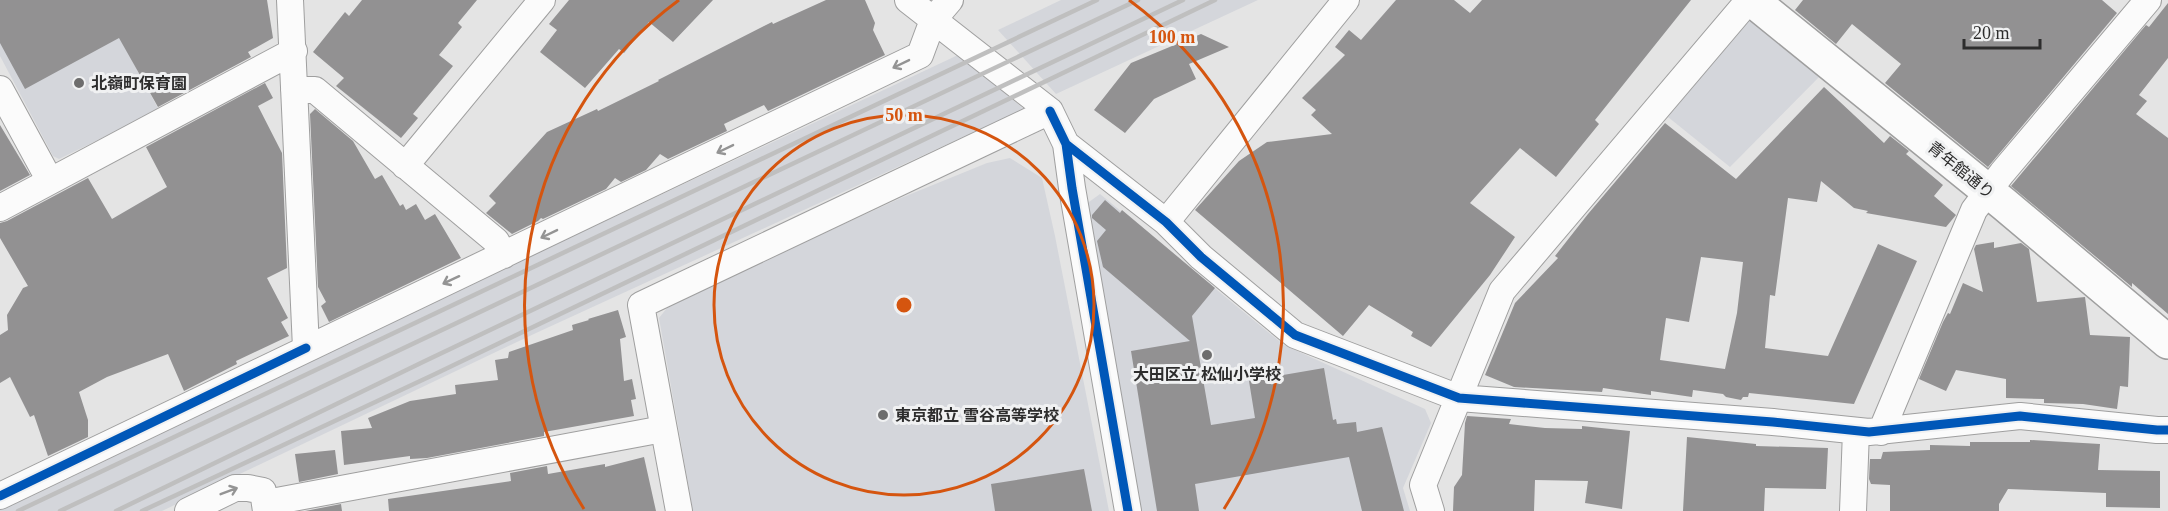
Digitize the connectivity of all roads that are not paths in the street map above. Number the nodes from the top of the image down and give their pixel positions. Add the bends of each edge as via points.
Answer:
1 (290, 0) edge
2 (542, 0) edge
3 (908, 0) edge
4 (950, 0) edge
5 (1346, 0) edge
6 (1750, 0) edge
7 (2148, 0) edge
8 (933, 20) junction
9 (294, 51) junction
10 (0, 89) edge
11 (294, 90) junction
12 (1050, 111) junction
13 (1066, 144) junction
14 (405, 166) junction
15 (50, 181) junction
16 (1988, 193) junction
17 (0, 208) edge
18 (1166, 222) junction
19 (504, 255) junction
20 (2168, 342) edge
21 (306, 348) junction
22 (1459, 398) junction
23 (663, 429) junction
24 (2168, 429) edge
25 (1856, 431) junction
26 (1881, 432) junction
27 (0, 496) edge
28 (266, 507) edge
29 (188, 511) edge
30 (679, 511) edge
31 (1128, 511) edge
32 (1431, 511) edge
33 (1853, 511) edge

1 - 9 street
2 - 14 street
3 - 8 street
4 - 8 street
5 - 18 street
6 - 16 street, 青年館通り
6 - 22 street via 1502,291
7 - 16 street
8 - 12 street
8 -> 19 street via 920,55
9 - 11 street
9 - 15 street
10 - 15 street
11 - 14 street via 315,90
11 - 21 street
12 - 13 street
12 - 23 street via 641,305
13 - 18 street
13 - 31 street
14 - 19 street via 496,241
15 - 17 street
16 - 20 street, 青年館通り
16 - 26 street via 1974,210
18 - 22 street via 1201,257 1295,335
19 -> 21 street
21 - 27 street
22 - 25 street
22 - 32 street via 1423,485
23 - 28 street
23 - 30 street
24 - 26 street via 2020,416
25 - 26 street
25 - 33 street
29 -> 28 street via 235,488 263,491

